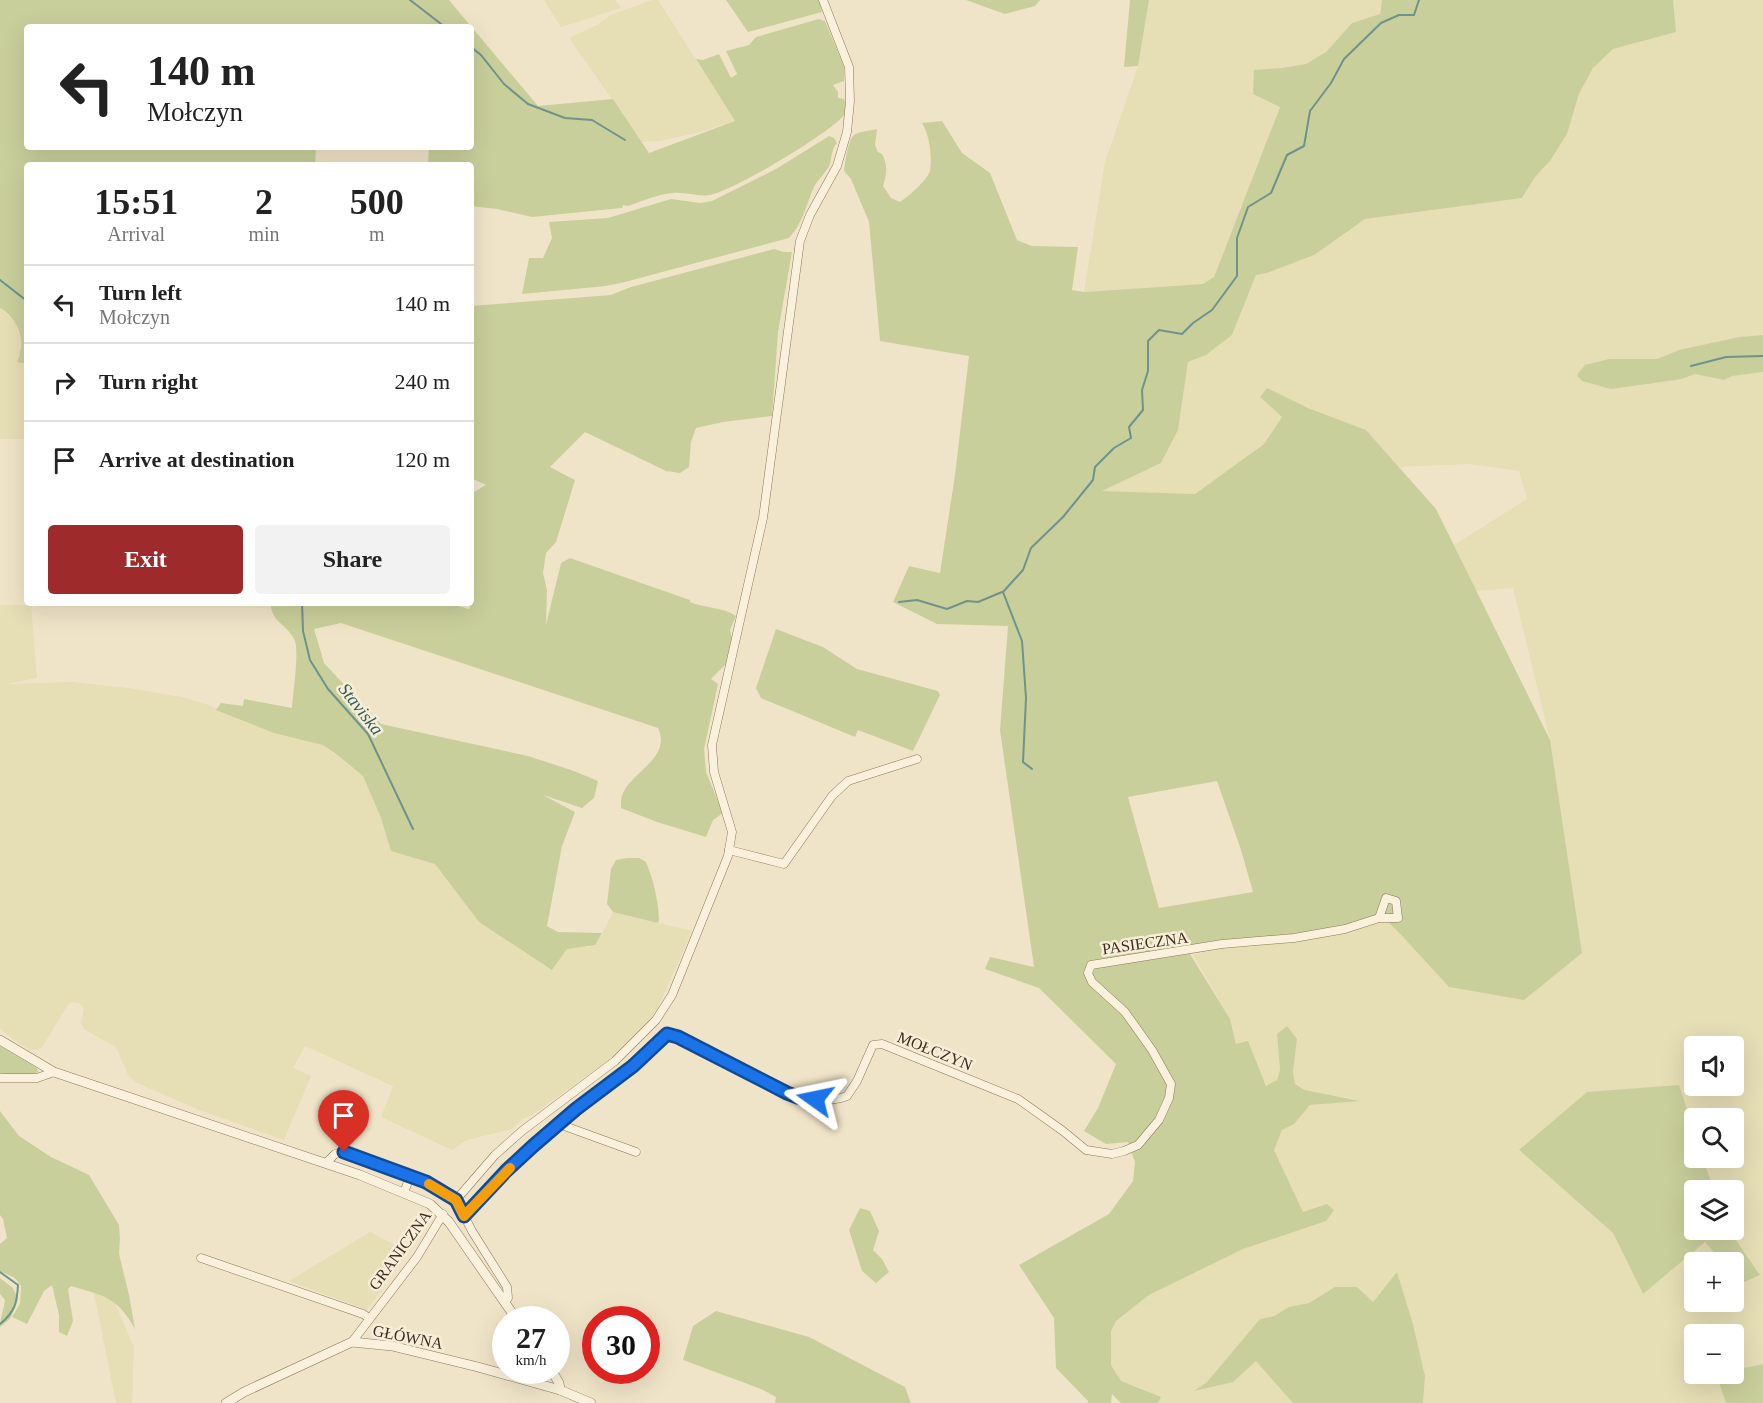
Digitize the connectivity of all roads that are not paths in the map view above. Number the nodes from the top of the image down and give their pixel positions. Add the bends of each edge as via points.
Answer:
1 (823, 0) edge
2 (916, 759) dead end
3 (729, 850) junction
4 (1379, 918) dead end
5 (0, 1040) edge
6 (54, 1072) junction
7 (0, 1078) edge
8 (1018, 1099) joint
9 (559, 1124) junction
10 (636, 1152) dead end
11 (326, 1163) junction
12 (410, 1176) junction
13 (404, 1193) junction
14 (456, 1200) junction
15 (443, 1214) junction
16 (464, 1216) junction
17 (201, 1258) dead end
18 (505, 1302) junction
19 (508, 1306) edge
20 (369, 1318) junction
21 (352, 1342) junction
22 (560, 1384) edge
23 (560, 1390) junction
24 (226, 1403) edge
25 (591, 1403) edge

1 - 3 street via 849,67 847,132 837,166 800,241 763,518 712,746 714,772 732,832
2 - 3 street via 848,781 832,796 784,864
3 - 14 street via 687,963 656,1020 615,1061 495,1155
4 - 8 street, PASIECZNA via 1294,938 1222,944 1091,965 1088,973 1092,982 1125,1012 1171,1084 1159,1120 1132,1149 1112,1154 1086,1150
5 - 6 street
6 - 7 street via 37,1078
6 - 11 street
8 - 9 street, MOŁCZYN via 877,1044 868,1052 847,1096 832,1100 800,1098 667,1034
9 - 10 street
9 - 16 street, MOŁCZYN via 506,1171
11 - 12 street via 344,1152
11 - 13 street
12 - 13 street
12 - 14 street
13 - 15 street
14 - 16 street
15 - 18 street, GRANICZNA
15 - 20 street, GRANICZNA via 417,1257
16 - 18 street via 507,1287
17 - 20 street
18 - 19 street, GRANICZNA
20 - 21 street, GRANICZNA
21 - 23 street, GŁÓWNA via 392,1346
21 - 24 street, GŁÓWNA
22 - 23 street
23 - 25 street, GŁÓWNA

